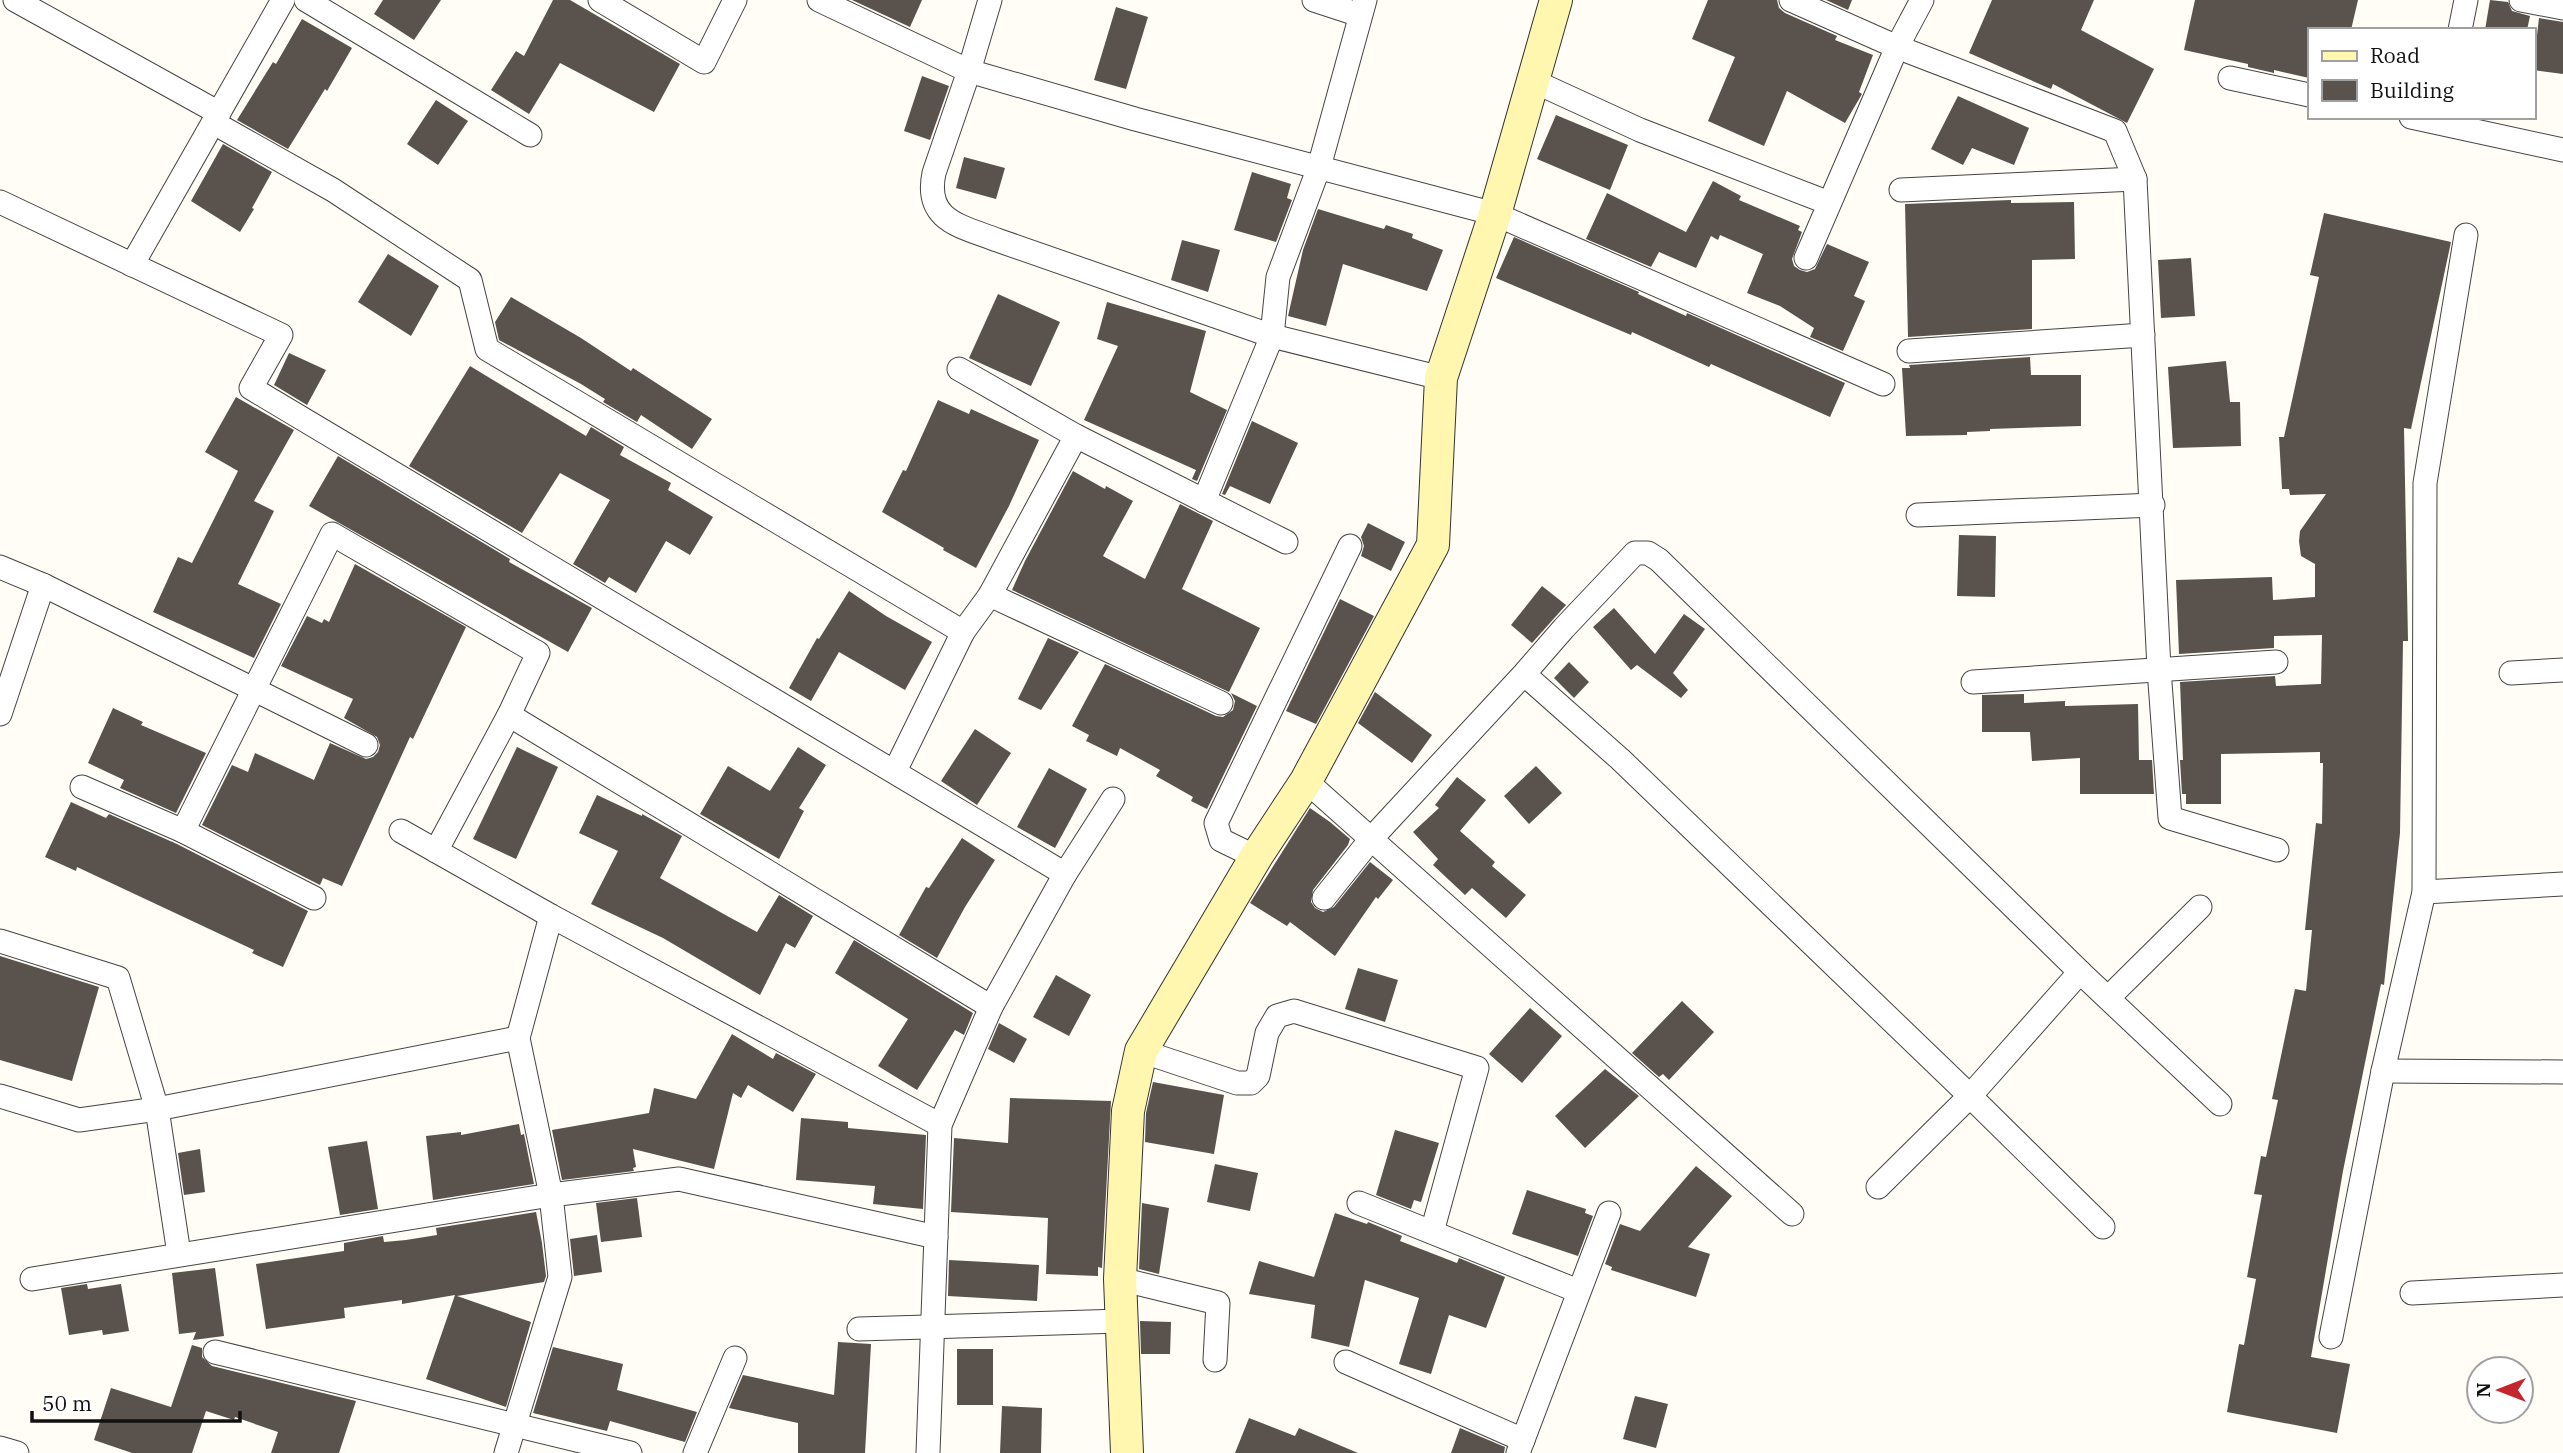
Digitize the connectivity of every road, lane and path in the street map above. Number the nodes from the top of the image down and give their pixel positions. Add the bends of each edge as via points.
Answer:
1 (15, 0) edge
2 (283, 0) edge
3 (306, 0) edge
4 (600, 0) edge
5 (735, 0) edge
6 (819, 0) edge
7 (990, 0) edge
8 (1314, 0) edge
9 (1556, 0) edge
10 (1791, 0) edge
11 (1922, 0) edge
12 (2466, 0) edge
13 (2521, 0) edge
14 (1362, 7) edge
15 (2563, 8) edge
16 (2460, 28) edge
17 (1897, 47) junction
18 (969, 71) junction
19 (2230, 78) dead end
20 (1531, 79) junction
21 (2308, 95) edge
22 (216, 118) junction
23 (2442, 121) edge
24 (530, 135) dead end
25 (2563, 150) edge
26 (1319, 167) junction
27 (2135, 179) junction
28 (1901, 190) dead end
29 (0, 202) edge
30 (1829, 203) junction
31 (1495, 214) junction
32 (2466, 235) dead end
33 (1806, 258) dead end
34 (132, 265) junction
35 (2143, 335) junction
36 (1272, 336) junction
37 (1909, 351) dead end
38 (959, 369) dead end
39 (1441, 378) junction
40 (1883, 384) dead end
41 (1076, 436) junction
42 (1204, 501) junction
43 (2153, 505) junction
44 (1918, 515) dead end
45 (1286, 542) dead end
46 (1350, 546) dead end
47 (0, 567) edge
48 (43, 585) junction
49 (990, 595) junction
50 (963, 632) junction
51 (2276, 662) dead end
52 (2160, 669) junction
53 (2563, 670) edge
54 (2511, 673) dead end
55 (1524, 674) junction
56 (1973, 682) dead end
57 (254, 691) junction
58 (1220, 703) dead end
59 (0, 714) edge
60 (509, 715) junction
61 (366, 745) dead end
62 (895, 771) junction
63 (1306, 781) junction
64 (82, 787) dead end
65 (1113, 799) dead end
66 (183, 831) junction
67 (401, 831) dead end
68 (1371, 839) junction
69 (436, 850) junction
70 (2277, 850) dead end
71 (1256, 857) junction
72 (1065, 874) junction
73 (2563, 884) edge
74 (2424, 892) junction
75 (314, 898) dead end
76 (1324, 898) dead end
77 (2200, 907) dead end
78 (551, 916) junction
79 (0, 941) edge
80 (2080, 972) junction
81 (2108, 998) junction
82 (991, 1007) junction
83 (518, 1038) junction
84 (1140, 1051) junction
85 (2383, 1071) junction
86 (2563, 1072) edge
87 (0, 1096) edge
88 (1970, 1096) junction
89 (2220, 1104) dead end
90 (157, 1109) junction
91 (940, 1125) junction
92 (1878, 1187) dead end
93 (551, 1195) junction
94 (1359, 1203) dead end
95 (1609, 1213) dead end
96 (1792, 1214) dead end
97 (2104, 1227) dead end
98 (1432, 1232) junction
99 (936, 1237) junction
100 (179, 1254) junction
101 (32, 1279) dead end
102 (1120, 1279) junction
103 (2563, 1285) edge
104 (1578, 1291) junction
105 (2412, 1293) dead end
106 (1121, 1321) junction
107 (933, 1325) junction
108 (859, 1329) dead end
109 (2331, 1337) dead end
110 (215, 1352) dead end
111 (735, 1358) dead end
112 (1214, 1360) dead end
113 (1346, 1362) dead end
114 (515, 1424) junction
115 (1521, 1447) edge
116 (0, 1448) edge
117 (17, 1453) edge
118 (506, 1453) edge
119 (630, 1453) edge
120 (695, 1453) edge
121 (928, 1453) edge
122 (1127, 1453) edge

1 - 22 street
2 - 22 street
3 - 24 street
4 - 5 street via 704,62
6 - 18 street
7 - 18 street
8 - 14 street
9 - 20 street
10 - 17 street
11 - 17 street
12 - 16 street
13 - 15 street
14 - 26 street
17 - 27 street via 2115,131
17 - 30 street
18 - 26 street
18 - 36 street via 930,189 940,215 997,240
19 - 21 street
20 - 30 street via 1640,130
20 - 31 street
22 - 34 street
22 - 50 street via 470,280 487,348
23 - 25 street
26 - 31 street
26 - 36 street via 1278,278
27 - 28 street
27 - 35 street
29 - 34 street
30 - 33 street
31 - 39 street
31 - 40 street
32 - 74 street via 2425,483
34 - 62 street via 281,335 251,388
35 - 37 street
35 - 43 street
36 - 39 street
36 - 42 street
38 - 41 street
39 - 63 street via 1433,545
41 - 42 street
41 - 49 street
42 - 45 street
43 - 44 street
43 - 52 street
46 - 71 street via 1216,823 1222,840
47 - 48 street
48 - 57 street
48 - 59 street
49 - 50 street
49 - 58 street
50 - 62 street
51 - 52 street
52 - 56 street
52 - 70 street via 2170,818
53 - 54 street
55 - 68 street
55 - 80 street via 1635,553 1648,553
55 - 88 street via 1620,759
57 - 60 street via 332,534 538,653
57 - 61 street
57 - 66 street
60 - 69 street
60 - 82 street
62 - 72 street
63 - 68 street
63 - 71 street
64 - 66 street
65 - 72 street
66 - 75 street
67 - 69 street
68 - 76 street
68 - 96 street
69 - 78 street
71 - 84 street
72 - 82 street
73 - 74 street
74 - 85 street
77 - 81 street
78 - 83 street
78 - 91 street
79 - 90 street via 118,978
80 - 81 street
80 - 88 street
81 - 89 street
82 - 91 street
83 - 90 street
83 - 93 street
84 - 98 street via 1237,1083 1251,1083 1258,1076 1267,1033 1277,1016 1294,1011 1477,1068
84 - 102 street via 1128,1111
85 - 86 street
85 - 109 street
87 - 90 street via 79,1120
88 - 92 street
88 - 97 street
90 - 100 street
91 - 99 street
93 - 99 street via 679,1179
93 - 100 street
93 - 114 street via 560,1278
94 - 98 street
95 - 104 street
98 - 104 street
99 - 107 street
100 - 101 street
102 - 106 street
102 - 112 street via 1218,1303
103 - 105 street
104 - 115 street
106 - 107 street
106 - 122 street
107 - 108 street
107 - 121 street
110 - 114 street
111 - 120 street
113 - 115 street
114 - 118 street
114 - 119 street
116 - 117 street

